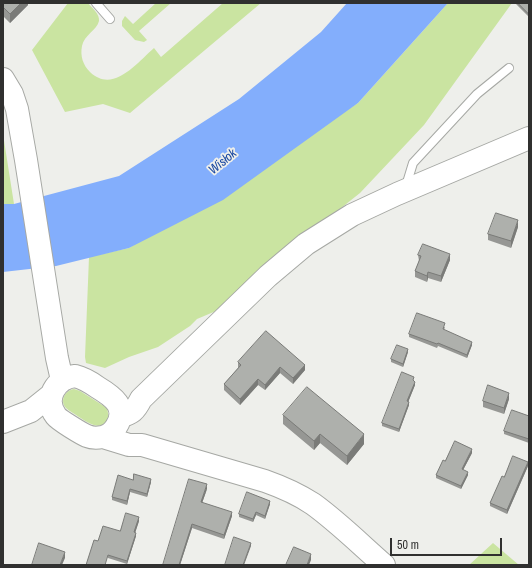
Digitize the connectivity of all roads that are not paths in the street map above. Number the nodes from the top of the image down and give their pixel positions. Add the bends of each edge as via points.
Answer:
1 (96, 3) edge
2 (110, 19) dead end
3 (509, 68) dead end
4 (3, 78) edge
5 (529, 138) edge
6 (404, 191) junction
7 (57, 387) junction
8 (31, 411) junction
9 (118, 412) junction
10 (57, 417) junction
11 (3, 422) edge
12 (103, 437) junction
13 (142, 445) junction
14 (384, 565) edge

1 - 2 lane
3 - 6 lane via 477,94 413,163
4 - 7 street via 17,109 26,160 60,372
5 - 6 street
6 - 9 street via 352,215 306,244 268,276 141,399 127,400
7 - 8 street
7 - 9 street via 69,377 83,378
7 - 10 street via 50,402
8 - 10 street
8 - 11 street
9 - 12 street via 114,430
9 - 13 street
10 - 12 street via 87,436
12 - 13 street via 129,445
13 - 14 street via 282,487 312,503

